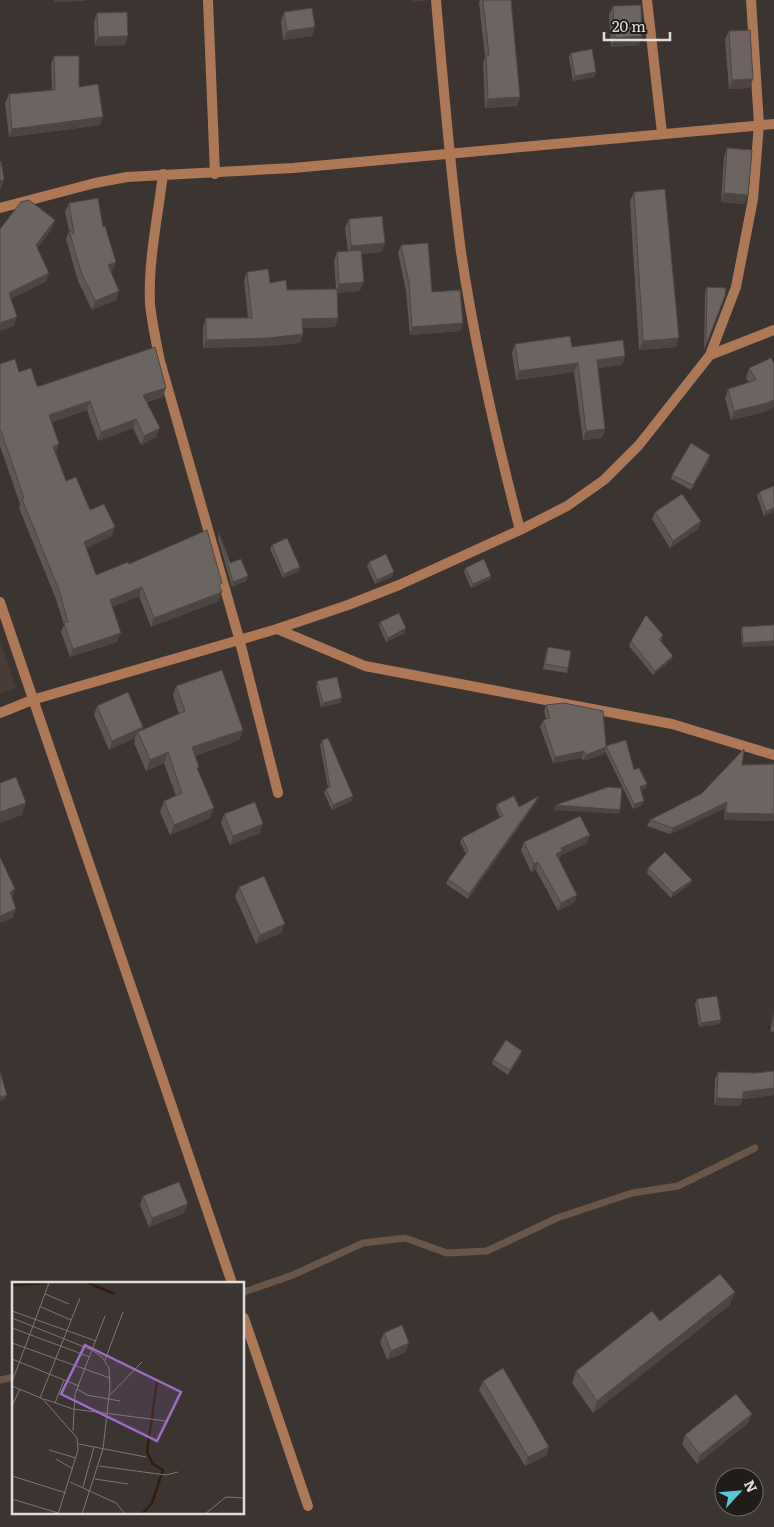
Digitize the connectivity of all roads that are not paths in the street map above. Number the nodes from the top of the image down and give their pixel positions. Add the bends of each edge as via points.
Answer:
1 (208, 0) edge
2 (436, 0) edge
3 (647, 0) edge
4 (751, 0) edge
5 (759, 124) junction
6 (774, 124) edge
7 (662, 133) junction
8 (449, 154) junction
9 (162, 174) junction
10 (215, 174) junction
11 (0, 208) edge
12 (774, 330) edge
13 (710, 355) junction
14 (520, 530) junction
15 (0, 602) edge
16 (277, 629) junction
17 (239, 638) junction
18 (32, 700) junction
19 (0, 713) edge
20 (774, 756) edge
21 (278, 793) dead end
22 (232, 1282) edge
23 (245, 1321) edge
24 (308, 1506) dead end

1 - 10 street
2 - 8 street
3 - 7 street
4 - 5 street
5 - 6 street
5 - 7 street
5 - 13 street via 753,199 736,287
7 - 8 street
8 - 10 street
8 - 14 street via 479,354
9 - 10 street
9 - 11 street via 95,183
9 - 17 street via 152,263 150,303 154,332
12 - 13 street
13 - 14 street via 639,445 604,480 567,506
14 - 16 street via 399,585
15 - 18 street
16 - 17 street
16 - 20 street via 365,666 672,724
17 - 18 street
17 - 21 street
18 - 19 street
18 - 22 street
23 - 24 street

